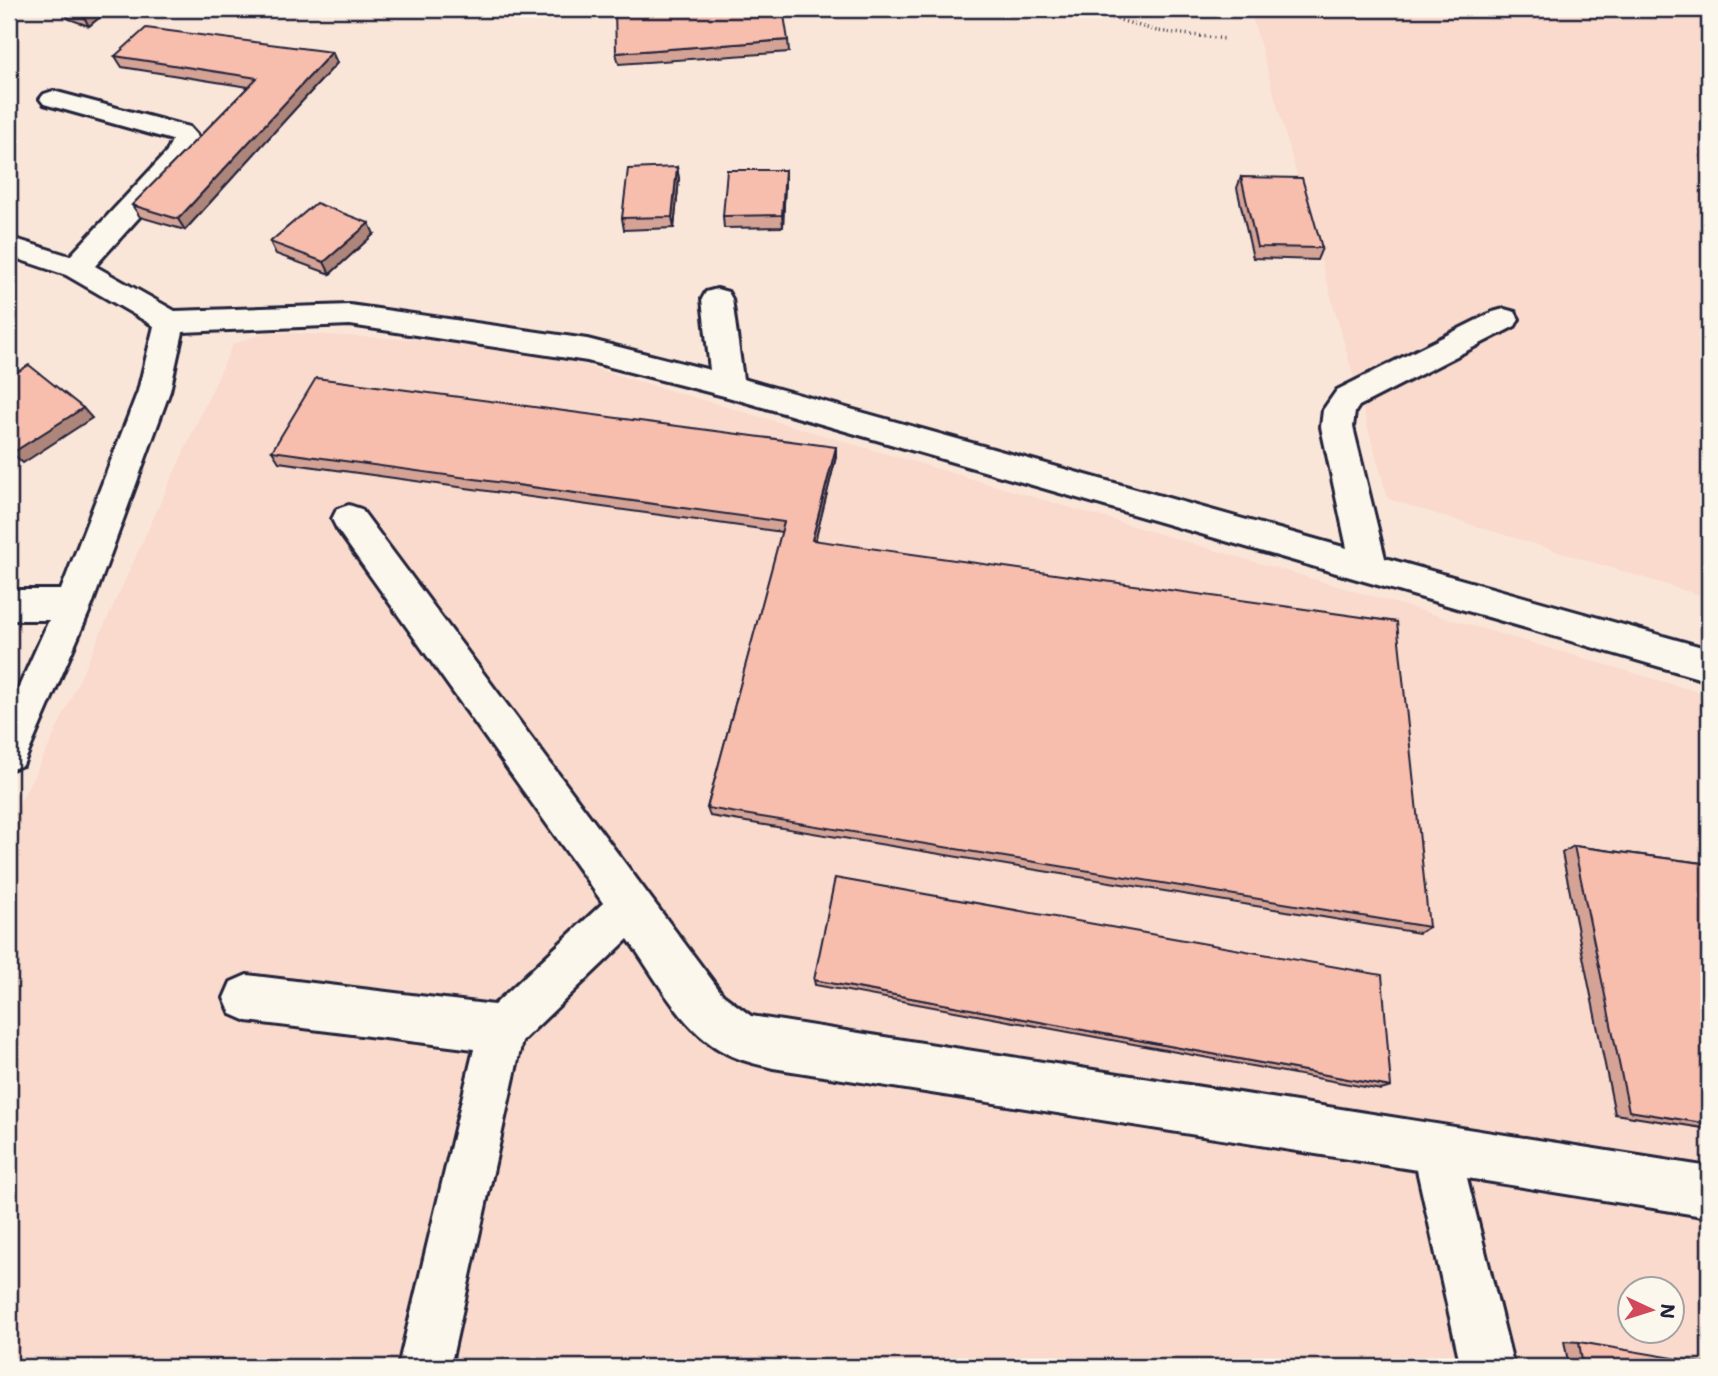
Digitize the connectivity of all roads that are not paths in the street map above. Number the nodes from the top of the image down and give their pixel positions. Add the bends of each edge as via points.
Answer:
1 (53, 99) dead end
2 (9, 246) edge
3 (40, 256) junction
4 (76, 268) junction
5 (9, 272) edge
6 (716, 299) dead end
7 (1504, 319) dead end
8 (170, 322) junction
9 (728, 386) junction
10 (349, 519) dead end
11 (1369, 567) junction
12 (74, 604) junction
13 (9, 605) edge
14 (1709, 665) edge
15 (9, 751) edge
16 (630, 906) junction
17 (247, 998) dead end
18 (502, 1029) junction
19 (1436, 1149) junction
20 (1709, 1192) edge
21 (424, 1367) edge
22 (1487, 1367) edge

1 - 4 street via 186,138 180,155
2 - 3 street
3 - 4 street
3 - 5 street
4 - 8 street
6 - 9 street
7 - 11 street via 1348,398 1339,410 1337,427
8 - 9 street via 350,316 587,350
8 - 12 street via 155,391
9 - 11 street
10 - 16 street
11 - 14 street
12 - 13 street
12 - 15 street
16 - 18 street
16 - 19 street via 707,1011 740,1036 786,1048
17 - 18 street
18 - 21 street
19 - 20 street
19 - 22 street

